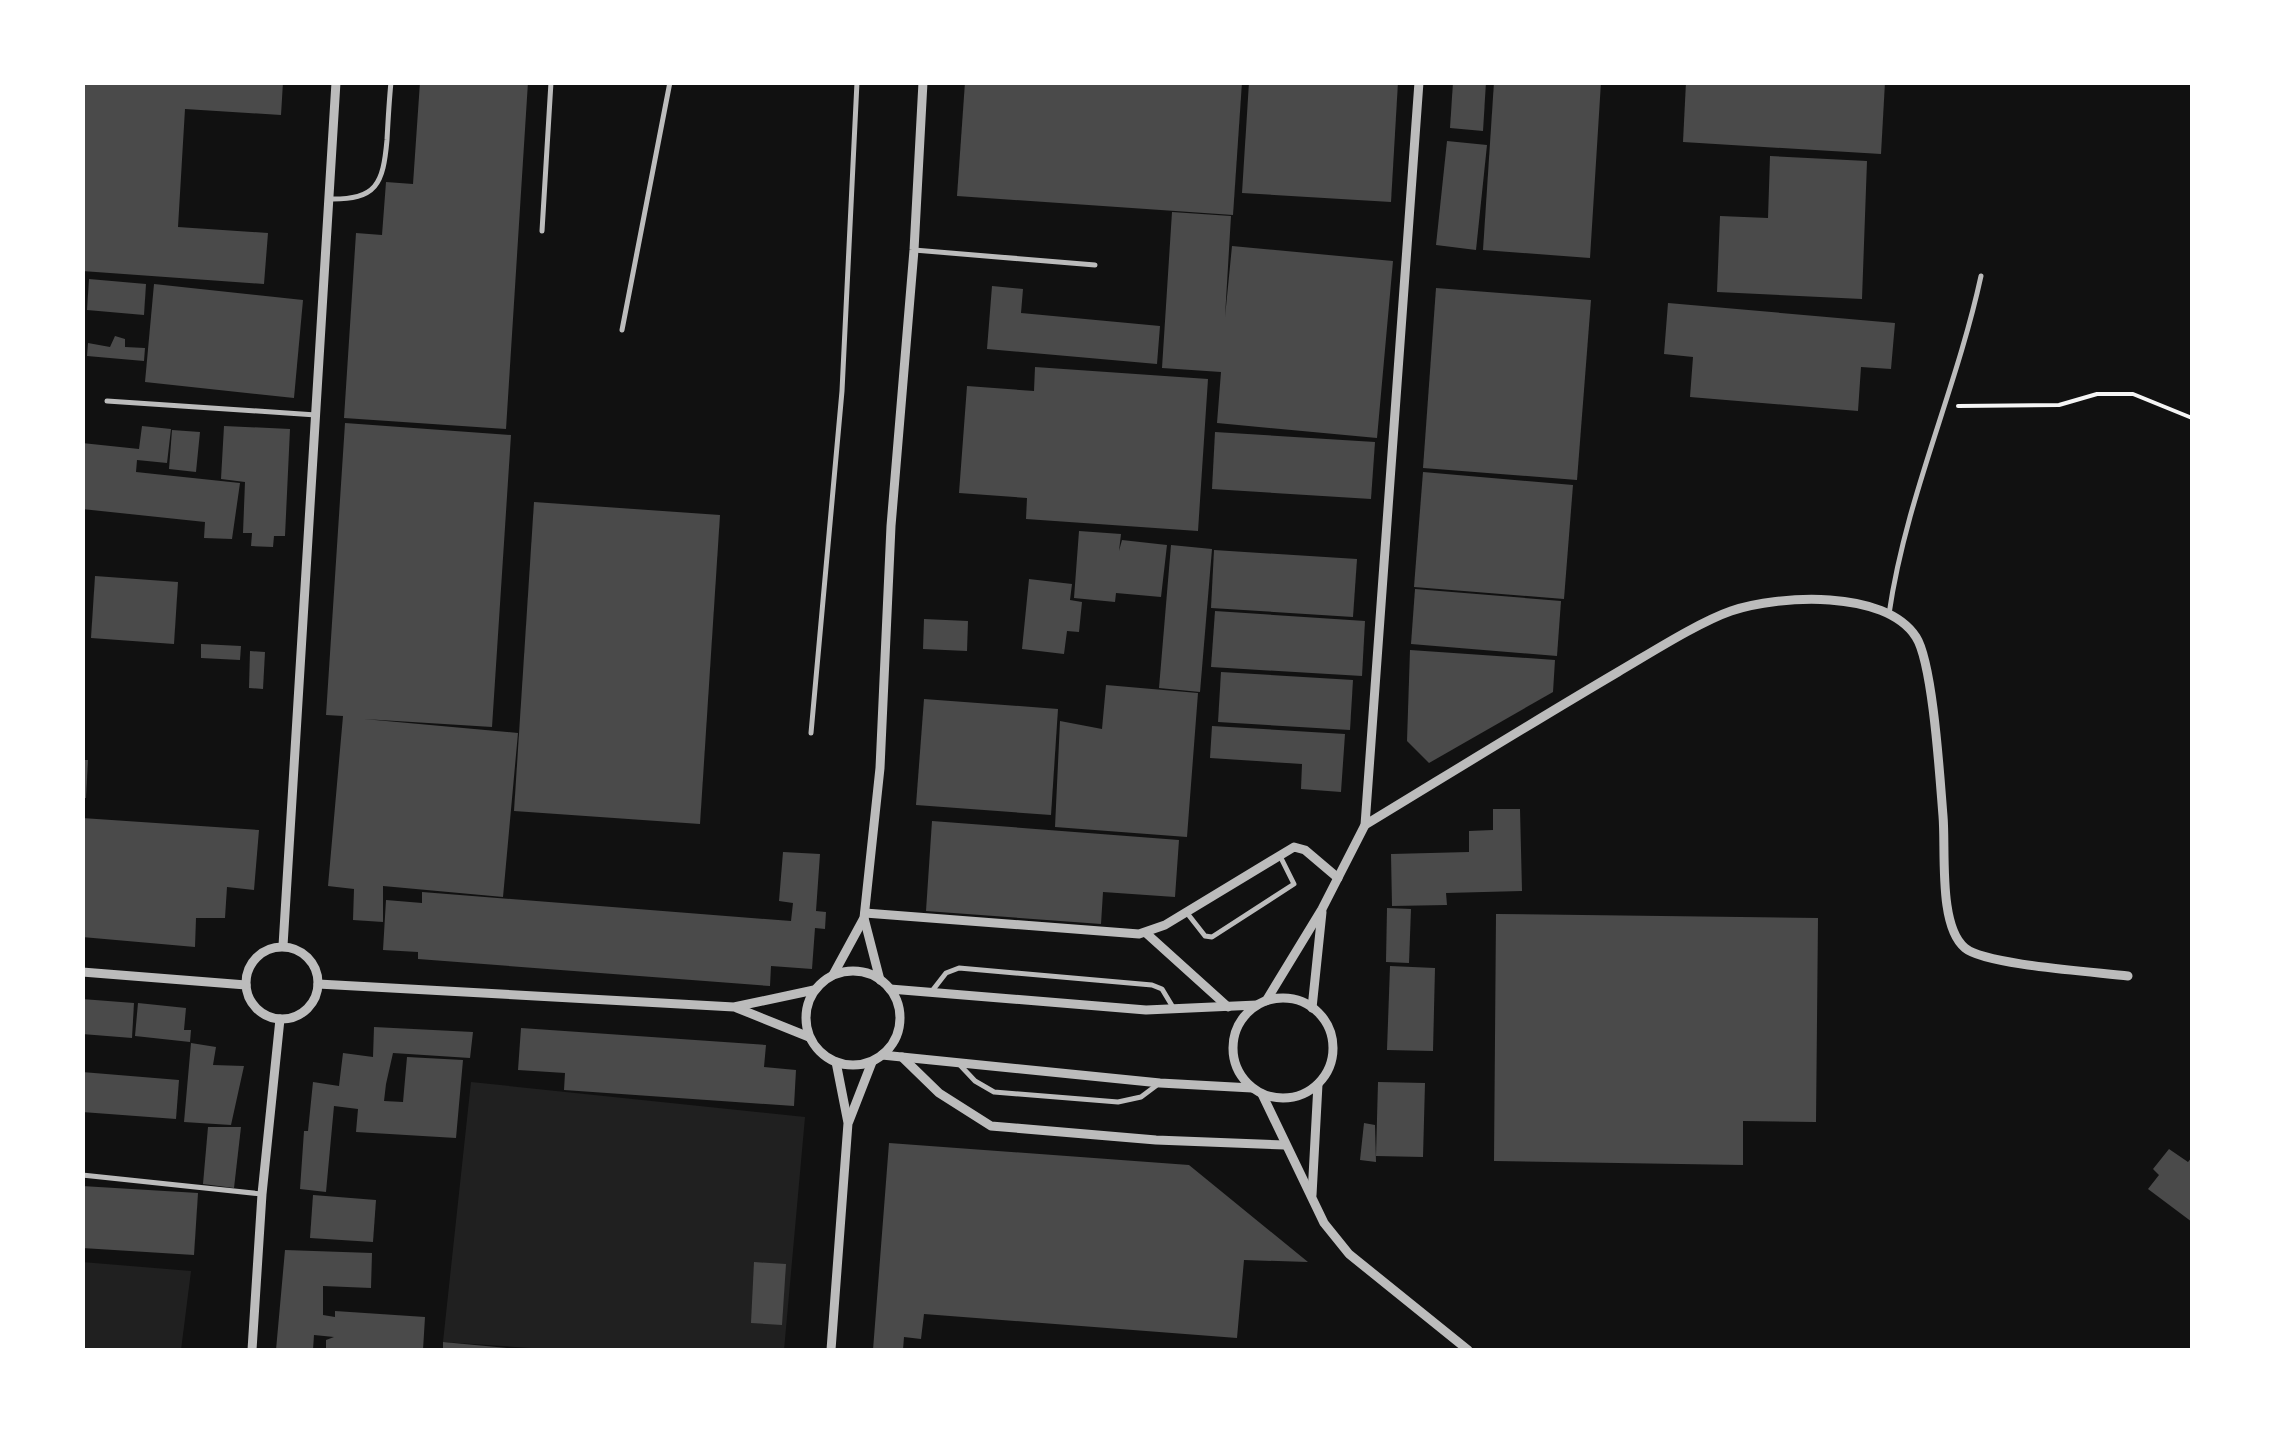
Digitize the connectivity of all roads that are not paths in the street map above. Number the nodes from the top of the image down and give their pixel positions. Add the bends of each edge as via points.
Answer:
1 (336, 82) edge
2 (391, 82) edge
3 (551, 82) edge
4 (670, 82) edge
5 (858, 82) edge
6 (923, 82) edge
7 (1419, 82) edge
8 (329, 199) junction
9 (542, 230) dead end
10 (914, 250) junction
11 (1095, 265) dead end
12 (1980, 276) dead end
13 (622, 330) dead end
14 (107, 402) dead end
15 (316, 415) junction
16 (1889, 614) junction
17 (812, 733) dead end
18 (1365, 826) junction
19 (1280, 856) junction
20 (1338, 878) junction
21 (1322, 909) junction
22 (1186, 912) junction
23 (864, 915) junction
24 (1146, 933) junction
25 (283, 946) junction
26 (82, 972) edge
27 (833, 975) junction
28 (2128, 976) dead end
29 (880, 980) junction
30 (318, 984) junction
31 (246, 985) junction
32 (890, 988) junction
33 (814, 990) junction
34 (931, 992) junction
35 (1262, 1003) junction
36 (734, 1007) junction
37 (1228, 1007) junction
38 (1312, 1008) junction
39 (1176, 1012) junction
40 (280, 1019) junction
41 (809, 1037) junction
42 (882, 1055) junction
43 (902, 1057) junction
44 (836, 1062) junction
45 (872, 1062) junction
46 (956, 1062) junction
47 (1160, 1083) junction
48 (1318, 1084) junction
49 (1252, 1088) junction
50 (1262, 1094) junction
51 (848, 1123) junction
52 (1285, 1145) junction
53 (82, 1175) edge
54 (262, 1194) junction
55 (1312, 1198) junction
56 (252, 1350) edge
57 (831, 1350) edge
58 (1468, 1350) edge

1 - 8 street
2 - 8 lane via 379,183 356,198
3 - 9 lane
4 - 13 lane
5 - 17 lane via 842,391
6 - 10 street
7 - 18 street
8 - 15 street
10 - 11 lane
10 - 23 street
12 - 16 lane via 1967,338 1913,500
14 - 15 lane
15 - 25 street
16 - 18 street via 1787,598 1727,612
16 - 28 street via 1908,626 1922,648 1948,907 1958,942 1984,958
18 - 20 street
19 - 20 street via 1294,847 1306,850
19 - 22 street
19 - 22 lane via 1294,884 1212,937
20 - 21 street
21 - 35 street
21 - 38 street
22 - 24 street
23 - 24 street
23 - 27 street
23 - 29 street
24 - 37 street
25 - 30 street via 306,955
25 - 31 street via 252,962
26 - 31 street
27 - 29 street via 858,971
27 - 33 street
29 - 32 street
30 - 36 street
30 - 40 street via 306,1010
31 - 40 street via 256,1009
32 - 34 street
32 - 42 street via 900,1023
33 - 36 street
33 - 41 street via 806,1013
34 - 39 street
34 - 39 lane via 959,968 1152,985
35 - 37 street
35 - 38 street via 1292,999
35 - 49 street via 1240,1022 1232,1045 1237,1069
36 - 41 street
37 - 39 street
38 - 48 street via 1332,1040 1330,1064
40 - 54 street
41 - 44 street
42 - 43 street
42 - 45 street
43 - 46 street
43 - 52 street via 991,1126
44 - 45 street
44 - 51 street
45 - 51 street
46 - 47 street
46 - 47 lane via 994,1092 1118,1102
47 - 49 street
48 - 50 street via 1298,1096
48 - 55 street
49 - 50 street
50 - 52 street
51 - 57 street
52 - 55 street
53 - 54 lane
54 - 56 street
55 - 58 street via 1350,1254

